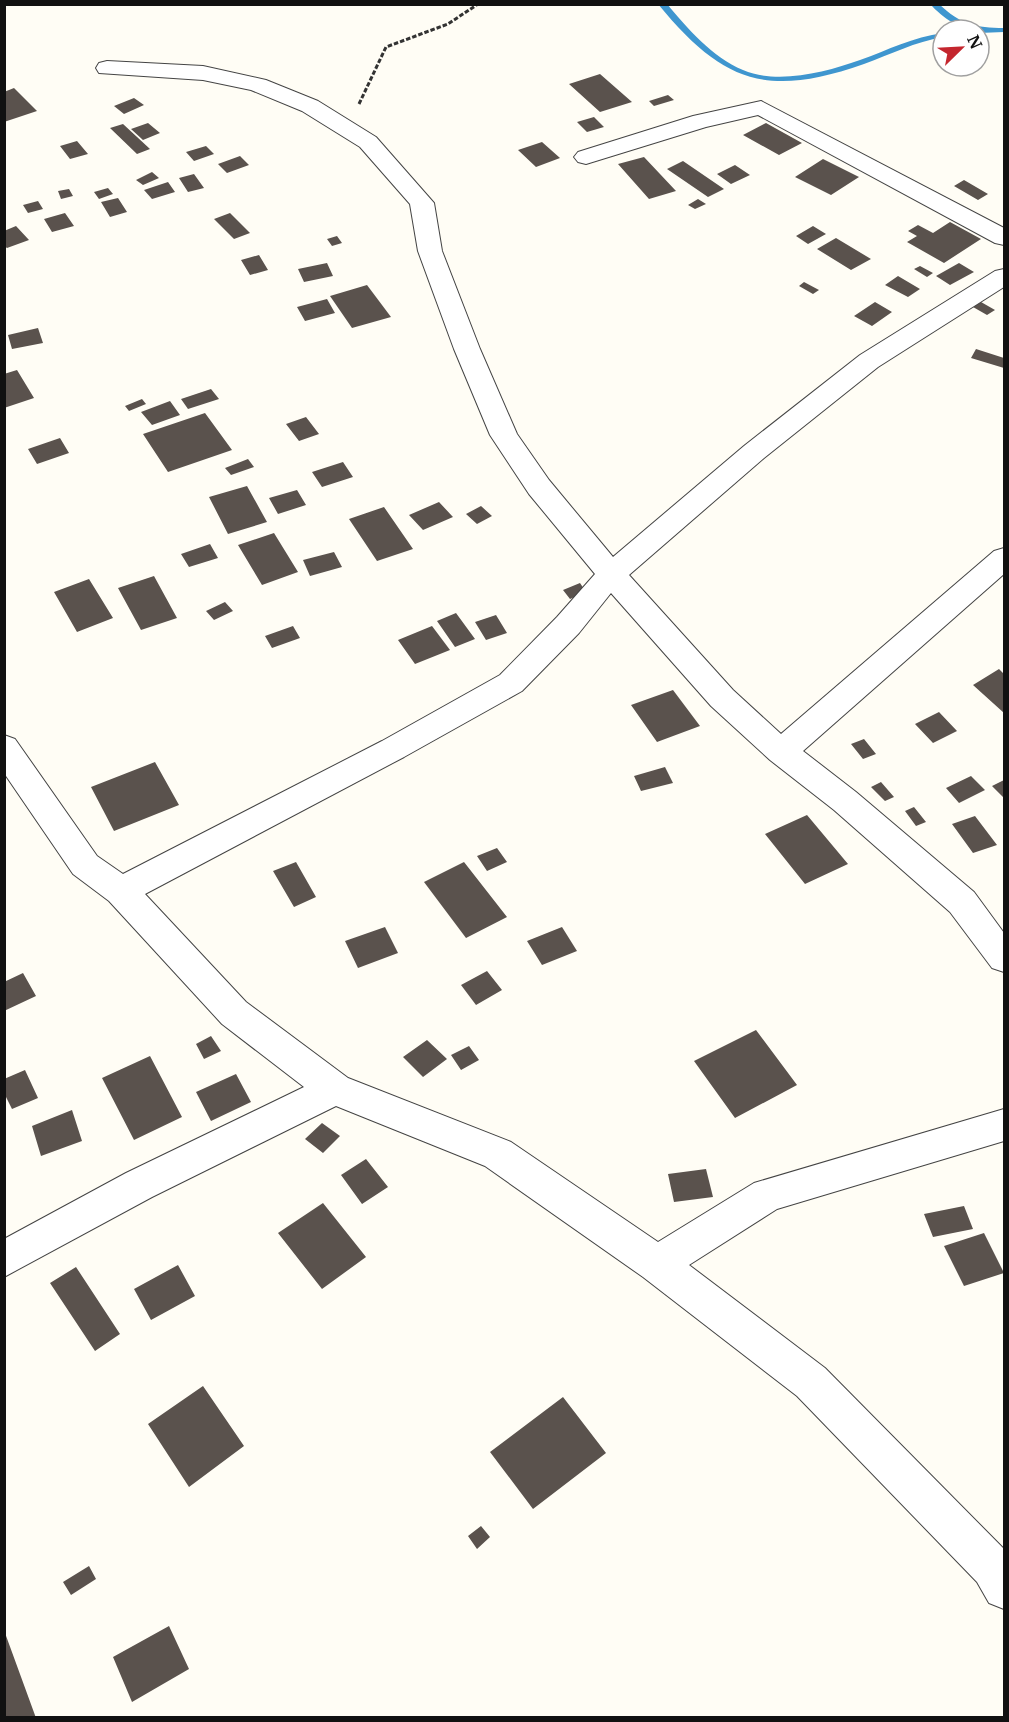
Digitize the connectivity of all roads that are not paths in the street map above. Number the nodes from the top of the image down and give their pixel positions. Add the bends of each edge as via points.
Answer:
1 (107, 68) dead end
2 (586, 158) dead end
3 (1005, 238) edge
4 (1005, 276) edge
5 (1005, 558) edge
6 (611, 574) junction
7 (4, 747) edge
8 (781, 752) junction
9 (121, 891) junction
10 (1005, 958) edge
11 (335, 1089) junction
12 (1005, 1125) edge
13 (4, 1259) edge
14 (657, 1264) junction
15 (1005, 1588) edge

1 - 6 street via 203,73 258,85 310,106 368,142 422,203 430,251 504,435 539,487
2 - 3 street via 701,121 761,108
4 - 6 street via 869,361 754,452
5 - 8 street
6 - 8 street via 722,698
6 - 9 street via 512,683
7 - 9 street via 85,865
8 - 10 street via 962,902
9 - 11 street via 234,1013
11 - 13 street via 139,1185
11 - 14 street via 498,1154
12 - 14 street via 767,1195
14 - 15 street via 811,1382 992,1567

